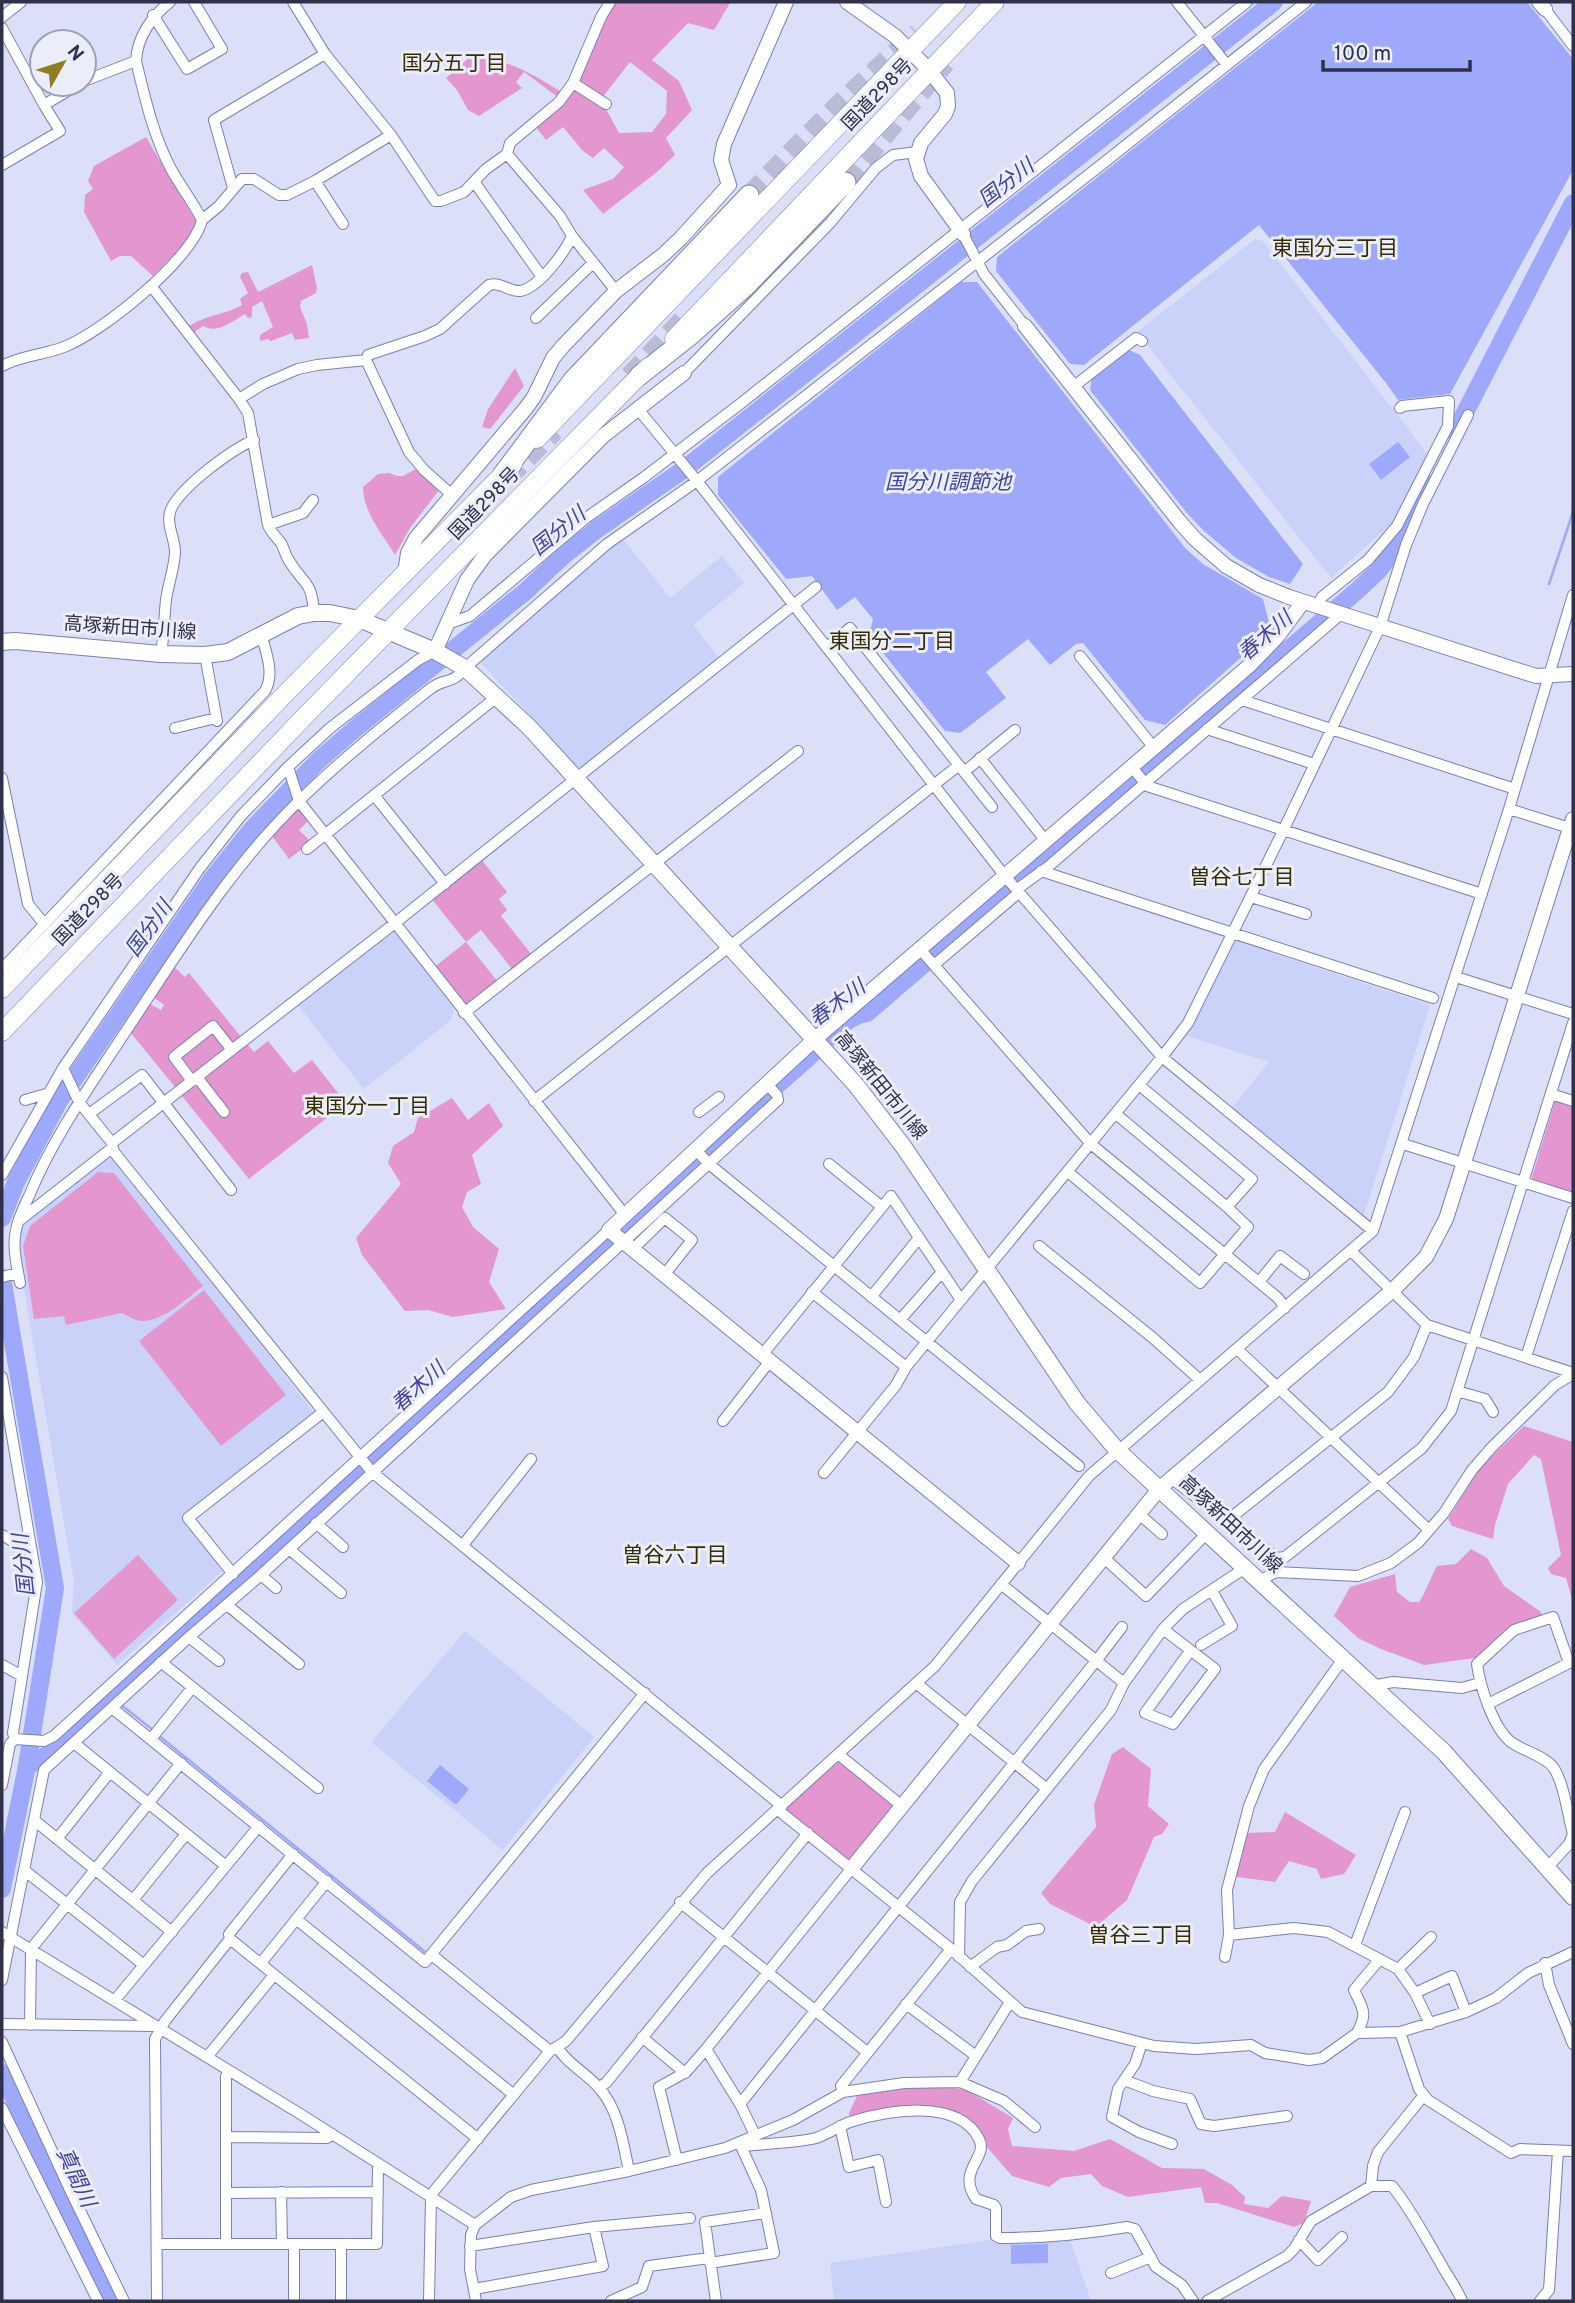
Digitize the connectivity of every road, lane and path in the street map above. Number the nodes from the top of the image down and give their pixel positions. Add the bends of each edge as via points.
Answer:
1 (21, 2) edge
2 (170, 2) edge
3 (194, 2) edge
4 (293, 2) edge
5 (610, 2) edge
6 (786, 2) edge
7 (847, 2) edge
8 (956, 2) edge
9 (995, 2) edge
10 (1177, 2) edge
11 (1247, 2) edge
12 (1306, 2) edge
13 (1542, 6) edge
14 (153, 15) junction
15 (2, 17) edge
16 (2, 29) edge
17 (1205, 36) junction
18 (1573, 46) edge
19 (910, 50) junction
20 (326, 54) junction
21 (135, 61) junction
22 (1225, 62) junction
23 (930, 71) junction
24 (98, 76) edge
25 (573, 83) junction
26 (56, 98) edge
27 (606, 104) dead end
28 (44, 105) junction
29 (391, 135) junction
30 (916, 152) junction
31 (507, 154) junction
32 (2, 165) edge
33 (316, 181) junction
34 (846, 182) tunnel mouth
35 (475, 183) junction
36 (233, 188) junction
37 (750, 195) tunnel mouth
38 (202, 220) junction
39 (343, 224) dead end
40 (961, 232) junction
41 (572, 236) junction
42 (974, 258) junction
43 (593, 264) junction
44 (542, 277) junction
45 (152, 287) junction
46 (616, 291) junction
47 (536, 319) dead end
48 (1025, 326) joint
49 (1142, 341) dead end
50 (366, 360) junction
51 (2, 366) edge
52 (684, 373) joint
53 (639, 376) junction
54 (1073, 387) junction
55 (239, 399) junction
56 (1400, 408) dead end
57 (638, 409) junction
58 (1468, 415) dead end
59 (254, 440) junction
60 (676, 455) junction
61 (503, 474) junction
62 (695, 479) junction
63 (452, 495) junction
64 (313, 500) dead end
65 (268, 525) junction
66 (405, 573) junction
67 (816, 587) dead end
68 (1573, 595) edge
69 (793, 604) junction
70 (1325, 608) junction
71 (314, 613) junction
72 (359, 619) junction
73 (447, 624) junction
74 (1380, 627) junction
75 (389, 631) junction
76 (261, 634) junction
77 (2, 642) edge
78 (827, 647) junction
79 (435, 651) junction
80 (162, 654) junction
81 (205, 655) junction
82 (1080, 656) dead end
83 (460, 666) junction
84 (1573, 674) edge
85 (1548, 676) junction
86 (498, 696) junction
87 (1241, 700) junction
88 (175, 728) dead end
89 (1207, 729) junction
90 (1331, 729) junction
91 (1014, 730) dead end
92 (1155, 749) junction
93 (798, 751) dead end
94 (980, 758) junction
95 (1314, 764) junction
96 (961, 768) junction
97 (288, 769) junction
98 (1139, 776) junction
99 (2, 778) edge
100 (576, 779) junction
101 (934, 785) junction
102 (1515, 789) junction
103 (374, 795) junction
104 (298, 798) junction
105 (992, 807) dead end
106 (1509, 809) junction
107 (1572, 825) edge
108 (1283, 831) junction
109 (325, 834) junction
110 (1045, 840) junction
111 (307, 849) dead end
112 (653, 864) junction
113 (1041, 871) junction
114 (445, 884) junction
115 (1012, 885) junction
116 (1482, 894) junction
117 (1251, 897) junction
118 (1306, 914) dead end
119 (395, 923) junction
120 (45, 925) junction
121 (1233, 933) junction
122 (730, 947) junction
123 (928, 958) junction
124 (2, 969) edge
125 (1456, 977) junction
126 (2, 989) edge
127 (1516, 996) junction
128 (1433, 998) dead end
129 (464, 1013) junction
130 (1573, 1014) edge
131 (1573, 1023) edge
132 (2, 1031) edge
133 (819, 1043) junction
134 (233, 1050) junction
135 (1162, 1057) junction
136 (64, 1070) junction
137 (194, 1079) junction
138 (1139, 1085) junction
139 (771, 1088) junction
140 (46, 1094) junction
141 (1551, 1094) junction
142 (719, 1097) dead end
143 (78, 1099) junction
144 (25, 1100) dead end
145 (534, 1101) junction
146 (1573, 1101) edge
147 (164, 1103) junction
148 (224, 1112) dead end
149 (699, 1112) dead end
150 (89, 1114) junction
151 (1116, 1114) junction
152 (1091, 1143) junction
153 (1402, 1143) junction
154 (112, 1146) junction
155 (697, 1151) junction
156 (708, 1163) junction
157 (1463, 1163) junction
158 (829, 1164) dead end
159 (1068, 1172) junction
160 (2, 1175) edge
161 (1524, 1182) junction
162 (231, 1190) dead end
163 (1573, 1198) edge
164 (882, 1207) junction
165 (1227, 1208) junction
166 (1573, 1211) edge
167 (625, 1215) junction
168 (18, 1221) junction
169 (1373, 1231) junction
170 (919, 1238) junction
171 (620, 1239) junction
172 (1039, 1246) dead end
173 (1351, 1251) junction
174 (1225, 1254) junction
175 (833, 1266) junction
176 (987, 1270) junction
177 (942, 1272) junction
178 (1304, 1274) dead end
179 (664, 1275) junction
180 (13, 1277) edge
181 (1259, 1282) junction
182 (1393, 1290) junction
183 (812, 1292) junction
184 (871, 1297) junction
185 (961, 1300) junction
186 (1284, 1308) junction
187 (900, 1320) junction
188 (1427, 1325) junction
189 (1474, 1340) junction
190 (927, 1342) junction
191 (1237, 1349) junction
192 (1526, 1357) junction
193 (766, 1358) junction
194 (906, 1367) junction
195 (1573, 1373) edge
196 (2, 1377) edge
197 (1200, 1380) junction
198 (1279, 1388) junction
199 (1457, 1391) junction
200 (1493, 1412) dead end
201 (322, 1413) junction
202 (723, 1421) dead end
203 (857, 1432) junction
204 (1332, 1437) junction
205 (1118, 1450) junction
206 (531, 1459) dead end
207 (361, 1461) junction
208 (1079, 1466) dead end
209 (372, 1472) junction
210 (824, 1472) dead end
211 (1166, 1484) junction
212 (1379, 1484) junction
213 (1139, 1514) junction
214 (1228, 1520) junction
215 (316, 1523) junction
216 (1429, 1530) junction
217 (1207, 1533) junction
218 (1162, 1534) dead end
219 (2, 1535) edge
220 (463, 1545) junction
221 (343, 1547) dead end
222 (289, 1549) junction
223 (31, 1552) junction
224 (1103, 1557) junction
225 (1018, 1563) junction
226 (1245, 1568) junction
227 (233, 1574) junction
228 (261, 1575) junction
229 (1259, 1581) junction
230 (1001, 1584) junction
231 (276, 1588) dead end
232 (1212, 1591) junction
233 (341, 1593) dead end
234 (227, 1605) junction
235 (1049, 1623) junction
236 (1122, 1627) dead end
237 (1163, 1629) junction
238 (189, 1637) junction
239 (1201, 1645) dead end
240 (1190, 1651) junction
241 (1343, 1659) junction
242 (219, 1661) dead end
243 (1096, 1661) junction
244 (162, 1662) junction
245 (299, 1664) dead end
246 (2, 1665) edge
247 (22, 1676) junction
248 (916, 1683) junction
249 (1124, 1683) junction
250 (1480, 1683) junction
251 (1372, 1686) junction
252 (192, 1688) junction
253 (645, 1693) junction
254 (116, 1704) junction
255 (1488, 1704) junction
256 (968, 1724) junction
257 (2, 1727) edge
258 (154, 1735) junction
259 (14, 1736) junction
260 (74, 1743) junction
261 (838, 1754) junction
262 (181, 1763) junction
263 (1015, 1763) junction
264 (110, 1772) junction
265 (2, 1785) edge
266 (318, 1788) dead end
267 (1047, 1789) junction
268 (148, 1803) junction
269 (902, 1805) junction
270 (780, 1808) junction
271 (1405, 1812) dead end
272 (34, 1820) junction
273 (259, 1826) junction
274 (808, 1833) junction
275 (186, 1834) junction
276 (57, 1839) junction
277 (293, 1854) junction
278 (226, 1866) junction
279 (1547, 1868) junction
280 (851, 1869) junction
281 (24, 1870) junction
282 (95, 1870) junction
283 (327, 1881) junction
284 (1573, 1897) edge
285 (133, 1900) junction
286 (681, 1902) junction
287 (67, 1904) junction
288 (899, 1907) junction
289 (296, 1919) junction
290 (1039, 1929) dead end
291 (172, 1932) junction
292 (6, 1934) edge
293 (1229, 1935) junction
294 (723, 1936) junction
295 (1431, 1937) dead end
296 (230, 1939) junction
297 (1355, 1945) junction
298 (31, 1949) junction
299 (1573, 1952) edge
300 (955, 1953) junction
301 (432, 1955) junction
302 (1225, 1957) dead end
303 (1380, 1959) junction
304 (261, 1963) junction
305 (1545, 1963) junction
306 (144, 1965) junction
307 (970, 1967) junction
308 (1398, 1969) junction
309 (769, 1973) junction
310 (274, 1975) junction
311 (2, 1980) edge
312 (1415, 1993) junction
313 (115, 2000) junction
314 (1010, 2002) junction
315 (906, 2004) junction
316 (815, 2010) junction
317 (1466, 2012) junction
318 (2, 2024) edge
319 (1430, 2024) junction
320 (30, 2025) junction
321 (157, 2027) junction
322 (1400, 2032) junction
323 (1357, 2033) junction
324 (642, 2038) junction
325 (2, 2042) edge
326 (1142, 2043) junction
327 (1573, 2044) edge
328 (553, 2049) junction
329 (706, 2049) junction
330 (867, 2052) junction
331 (976, 2056) junction
332 (206, 2057) junction
333 (229, 2071) junction
334 (685, 2073) junction
335 (1124, 2080) junction
336 (960, 2082) junction
337 (599, 2087) junction
338 (843, 2092) junction
339 (514, 2095) junction
340 (1424, 2095) junction
341 (740, 2104) junction
342 (2, 2109) edge
343 (1287, 2116) dead end
344 (841, 2126) junction
345 (1035, 2127) dead end
346 (331, 2135) junction
347 (755, 2135) junction
348 (226, 2137) junction
349 (478, 2139) junction
350 (740, 2144) junction
351 (1172, 2144) dead end
352 (1559, 2151) junction
353 (1573, 2151) edge
354 (677, 2160) junction
355 (378, 2164) junction
356 (629, 2171) junction
357 (1371, 2186) junction
358 (281, 2192) junction
359 (378, 2192) junction
360 (226, 2193) junction
361 (430, 2197) junction
362 (886, 2202) dead end
363 (766, 2213) junction
364 (690, 2218) dead end
365 (475, 2225) junction
366 (594, 2227) junction
367 (1342, 2237) dead end
368 (1299, 2240) junction
369 (157, 2244) junction
370 (226, 2244) junction
371 (288, 2244) junction
372 (341, 2244) junction
373 (470, 2246) junction
374 (1151, 2257) junction
375 (709, 2260) junction
376 (1111, 2273) dead end
377 (474, 2289) junction
378 (98, 2301) edge
379 (124, 2301) edge
380 (157, 2301) edge
381 (294, 2301) edge
382 (341, 2301) edge
383 (429, 2301) edge
384 (476, 2301) edge
385 (611, 2301) edge
386 (716, 2301) edge
387 (1193, 2301) edge
388 (1207, 2301) edge
389 (1462, 2301) edge
390 (1539, 2301) edge

1 - 15 street
2 - 14 street
3 - 14 street via 222,49 187,69
4 - 20 street
5 - 25 street
6 - 46 street via 724,144 721,160 729,185 663,255
7 - 19 street
8 - 19 highway, 国道298号
9 - 23 highway, 国道298号
10 - 17 street
11 - 17 street
12 - 22 street
13 - 18 street
14 - 21 street
16 - 28 street
17 - 22 street
17 - 40 street
19 - 23 street
19 - 61 highway, 国道298号
20 - 29 street
20 - 36 street via 215,120
21 - 24 street
21 - 38 street via 153,130
22 - 42 street via 989,253
23 - 30 street via 947,93 948,106
23 - 53 highway, 国道298号
25 - 27 street
25 - 31 street via 559,102 510,144
26 - 28 street
28 - 32 street via 60,131
29 - 33 street
29 - 35 street via 435,201 457,195
30 - 40 street via 921,176
30 - 52 street via 892,155 876,168 830,223
31 - 35 street
31 - 41 street
33 - 36 street via 287,195 250,178
33 - 39 street
34 - 53 highway via 745,287
35 - 44 street
36 - 38 street
37 - 61 highway via 573,380
38 - 45 street via 196,237
40 - 42 street
40 - 60 street
41 - 43 street
41 - 44 street via 565,252
42 - 48 street
42 - 62 street
43 - 46 street
43 - 47 street
44 - 50 street via 520,291 489,285 440,329 368,355
45 - 51 street via 76,342
45 - 55 street
46 - 63 street via 553,358 534,397
48 - 54 street
49 - 54 street via 1136,338
50 - 55 street via 298,369
50 - 63 street via 404,443 424,470
52 - 57 street
53 - 75 highway, 国道298号
54 - 70 street via 1195,539 1241,576
55 - 59 street via 248,412
56 - 70 street via 1449,401 1448,426 1397,526 1368,560 1322,597
57 - 60 street
57 - 73 street via 603,436 485,555 467,580
58 - 74 street via 1423,504
59 - 65 street
59 - 80 street via 198,480 171,510 175,554
60 - 62 street
60 - 73 street via 586,518 470,617
61 - 66 highway, 国道298号
62 - 69 street
62 - 83 street via 607,544
63 - 66 street via 416,538
64 - 65 street via 303,513
65 - 71 street via 308,583
66 - 72 highway, 国道298号
67 - 69 street
68 - 85 street
69 - 78 street
69 - 100 street
70 - 74 street
70 - 87 street
70 - 92 street via 1265,651
71 - 72 main road, 高塚新田市川線
71 - 76 main road, 高塚新田市川線
72 - 75 main road, 高塚新田市川線
72 - 126 highway, 国道298号
73 - 79 street
74 - 85 street
74 - 90 street
75 - 79 main road, 高塚新田市川線
75 - 132 highway, 国道298号
76 - 81 main road, 高塚新田市川線 via 228,652
76 - 120 street via 270,669 265,691
77 - 80 main road, 高塚新田市川線
78 - 96 street via 850,628
78 - 101 street
79 - 83 main road, 高塚新田市川線
79 - 97 street via 372,694
80 - 81 main road, 高塚新田市川線
81 - 88 street via 217,720
82 - 92 street
83 - 86 main road, 高塚新田市川線
83 - 104 street via 457,679 435,685
84 - 85 street
85 - 102 street
86 - 100 main road, 高塚新田市川線
86 - 103 street
87 - 89 street
87 - 90 street
89 - 95 street
89 - 98 street
90 - 95 street
90 - 102 street
91 - 94 street
92 - 98 street
93 - 112 street
94 - 96 street
94 - 110 street
95 - 108 street
96 - 101 street
96 - 105 street
97 - 104 street
97 - 136 street via 240,817 200,868
98 - 108 street via 1147,786
98 - 110 street
98 - 113 street
99 - 120 street via 28,904
100 - 112 main road, 高塚新田市川線
100 - 114 street
101 - 115 street
101 - 122 street
102 - 106 street
103 - 109 street
103 - 114 street
104 - 109 street
104 - 143 street via 224,889
106 - 107 street
106 - 116 street
107 - 127 street
108 - 116 street
108 - 117 street
109 - 111 street
109 - 119 street
110 - 115 street
112 - 122 main road, 高塚新田市川線
112 - 129 street
113 - 115 street via 1020,887
113 - 121 street
114 - 119 street
115 - 123 street
115 - 123 street
115 - 135 street
116 - 125 street
117 - 118 street
117 - 121 street
119 - 129 street
119 - 134 street
120 - 124 street
121 - 128 street via 1382,977
121 - 135 street via 1188,1023
122 - 133 main road, 高塚新田市川線
122 - 145 street
123 - 133 street
123 - 152 street
125 - 127 street
125 - 153 street
127 - 130 street
127 - 157 street
129 - 145 street
131 - 141 street
133 - 139 street
133 - 176 main road, 高塚新田市川線 via 875,1108
134 - 137 street
134 - 137 street via 213,1026 174,1058
135 - 138 street
135 - 169 street
136 - 140 street
136 - 143 street
137 - 147 street
137 - 148 street
138 - 151 street
138 - 165 street via 1252,1179
139 - 155 street
139 - 156 street via 778,1100
140 - 144 street
140 - 160 street
141 - 146 street
141 - 161 street
142 - 149 street
143 - 150 street
143 - 168 street
145 - 167 street
147 - 150 street via 142,1075
147 - 154 street
147 - 162 street
150 - 154 street
151 - 152 street
151 - 165 street
152 - 159 street
152 - 174 street
153 - 157 street
153 - 169 street
154 - 168 street
154 - 201 street
155 - 156 street
155 - 167 street
156 - 171 street
156 - 175 street
157 - 161 street
157 - 182 street via 1439,1235 1417,1268
158 - 164 street
159 - 174 street via 1200,1283
159 - 176 street
161 - 163 street
161 - 189 street
164 - 170 street via 891,1196
164 - 175 street
165 - 174 street via 1248,1227
166 - 192 street
167 - 171 street
168 - 180 street
169 - 173 street
170 - 177 street
170 - 184 street
171 - 179 street
171 - 179 street via 665,1218 692,1240
171 - 207 street
171 - 209 street
172 - 197 street
173 - 182 street
173 - 186 street
174 - 181 street
175 - 183 street
175 - 184 street
176 - 185 street
176 - 205 main road, 高塚新田市川線 via 1077,1403
177 - 185 street
177 - 187 street
178 - 181 street via 1280,1256
179 - 193 street
181 - 186 street
182 - 188 street
182 - 198 street
183 - 193 street
183 - 194 street
184 - 187 street
185 - 190 street
186 - 191 street
187 - 190 street
188 - 189 street
188 - 204 street via 1414,1357 1388,1392
189 - 192 street
189 - 199 street
190 - 194 street
190 - 208 street
191 - 197 street
191 - 198 street
192 - 195 street
193 - 202 street
193 - 203 street
194 - 203 street
195 - 216 street via 1492,1447
196 - 223 street
197 - 205 street
198 - 204 street
198 - 211 street
199 - 200 street via 1485,1399
199 - 212 street via 1451,1411 1438,1429
201 - 207 street
201 - 227 street via 188,1518
203 - 210 street
203 - 225 street
204 - 212 street
204 - 214 street
205 - 211 main road, 高塚新田市川線
205 - 225 street via 1090,1476
206 - 220 street
207 - 209 street
207 - 227 street
209 - 215 street
209 - 220 street
211 - 213 street
211 - 214 street
211 - 217 main road, 高塚新田市川線
212 - 214 street via 1285,1557 1277,1558
212 - 216 street
213 - 218 street
213 - 224 street
215 - 221 street
215 - 222 street
216 - 229 street via 1391,1563 1358,1576 1276,1572
217 - 224 street via 1146,1596
217 - 226 main road, 高塚新田市川線
219 - 223 street
220 - 253 street
222 - 228 street
222 - 233 street
223 - 247 street via 37,1582
224 - 235 street
225 - 230 street
226 - 229 main road, 高塚新田市川線
226 - 232 street
227 - 259 street via 54,1736 44,1741
228 - 231 street
228 - 234 street
229 - 241 main road, 高塚新田市川線
230 - 235 street
230 - 248 street
232 - 237 street via 1182,1609
232 - 239 street via 1232,1626
234 - 238 street
234 - 245 street
235 - 243 street
235 - 256 street
236 - 243 street
237 - 240 street
237 - 249 street
238 - 242 street
238 - 244 street
240 - 240 street via 1215,1669 1173,1724 1145,1713
241 - 251 main road, 高塚新田市川線
241 - 293 street via 1264,1769 1227,1890
243 - 249 street
243 - 263 street
244 - 252 street
244 - 254 street
246 - 247 street
247 - 259 street
248 - 256 street
248 - 261 street
249 - 267 street via 1111,1710
250 - 251 street via 1462,1688 1393,1682
250 - 255 street
250 - 255 street via 1477,1664 1514,1630 1553,1617 1569,1663
251 - 279 main road, 高塚新田市川線 via 1444,1752
252 - 258 street
252 - 266 street
253 - 270 street
253 - 301 street
254 - 258 street
254 - 260 street
255 - 279 street via 1509,1741 1550,1764 1557,1773 1573,1834
256 - 263 street
256 - 269 street
257 - 259 street
258 - 262 street
259 - 265 street
260 - 264 street
260 - 272 street via 44,1770
261 - 269 street
261 - 270 street
262 - 268 street
262 - 273 street
263 - 267 street
263 - 288 street
264 - 268 street
264 - 276 street
267 - 300 street via 960,1902
268 - 275 street
268 - 282 street
269 - 280 street
270 - 274 street
270 - 286 street
271 - 297 street
272 - 276 street
272 - 281 street
273 - 277 street
273 - 278 street
274 - 280 street
274 - 294 street
275 - 278 street
275 - 285 street
276 - 282 street
277 - 283 street
277 - 296 street via 229,1934
278 - 291 street
279 - 284 main road, 高塚新田市川線
280 - 288 street
280 - 309 street
281 - 287 street
281 - 292 street
282 - 285 street
282 - 287 street
283 - 289 street
283 - 301 street via 425,1962
285 - 291 street
286 - 294 street
286 - 328 street via 566,2041
287 - 298 street
287 - 306 street
288 - 300 street
288 - 316 street
289 - 304 street
289 - 339 street
290 - 307 street via 1026,1931
291 - 306 street
292 - 298 street
292 - 311 street
293 - 297 street via 1294,1928 1328,1933
293 - 302 street
294 - 309 street
294 - 324 street
295 - 308 street
296 - 304 street
296 - 321 street
297 - 303 street
298 - 313 street
298 - 320 street
299 - 305 street
300 - 307 street
300 - 315 street
301 - 328 street
303 - 308 street
303 - 323 street via 1354,1990 1364,2010
304 - 310 street
305 - 317 street via 1496,1998
305 - 327 street
306 - 313 street
307 - 314 street
308 - 312 street
309 - 316 street
309 - 329 street
310 - 332 street
310 - 349 street
312 - 317 street via 1452,1976
312 - 319 street
313 - 321 street
314 - 326 street via 1022,2012
314 - 331 street
315 - 330 street
315 - 331 street
316 - 330 street
316 - 341 street
317 - 319 street
318 - 320 street
319 - 322 street
320 - 321 street
321 - 332 street
321 - 369 street
322 - 323 street
322 - 340 street
323 - 326 street via 1322,2058 1309,2060 1265,2053 1251,2045 1180,2049
324 - 334 street
324 - 337 street
325 - 379 street
326 - 335 street
328 - 337 street
328 - 339 street
329 - 334 street
329 - 341 street
330 - 338 street via 841,2086
331 - 336 street
332 - 333 street
333 - 346 street
333 - 348 street
334 - 354 street via 659,2087
335 - 343 street via 1190,2099 1201,2124
335 - 351 street via 1112,2117
336 - 338 street via 904,2083
336 - 345 street via 1004,2101
337 - 356 street via 619,2126
338 - 347 street
339 - 349 street
340 - 352 street via 1511,2153 1520,2149
340 - 357 street via 1378,2152
341 - 347 street
342 - 378 street
344 - 350 street via 816,2138
344 - 362 street via 849,2167 878,2160
344 - 374 street via 898,2111 954,2117 979,2138 981,2152 969,2179 976,2199 996,2208 996,2236 1070,2236 1127,2227 1137,2231
346 - 348 street
346 - 355 street
347 - 350 street
348 - 360 street
349 - 361 street
350 - 354 street
350 - 363 street
352 - 353 street
352 - 390 street via 1549,2290
354 - 356 street
355 - 359 street
355 - 361 street
356 - 365 street via 511,2196
357 - 368 street via 1311,2221
357 - 389 street via 1392,2186 1406,2203
358 - 359 street
358 - 360 street
358 - 371 street
359 - 372 street via 377,2244
360 - 370 street
361 - 365 street
361 - 383 street
363 - 375 street via 705,2222
363 - 375 street via 774,2253
364 - 366 street
365 - 373 street
366 - 373 street
366 - 377 street via 603,2266
367 - 368 street via 1318,2260
368 - 388 street via 1287,2256
369 - 370 street
369 - 380 street
370 - 371 street
371 - 372 street
371 - 381 street
372 - 382 street
373 - 377 street
374 - 376 street
374 - 387 street via 1159,2272 1182,2286
375 - 385 street via 649,2266 642,2287
375 - 386 street
377 - 384 street

